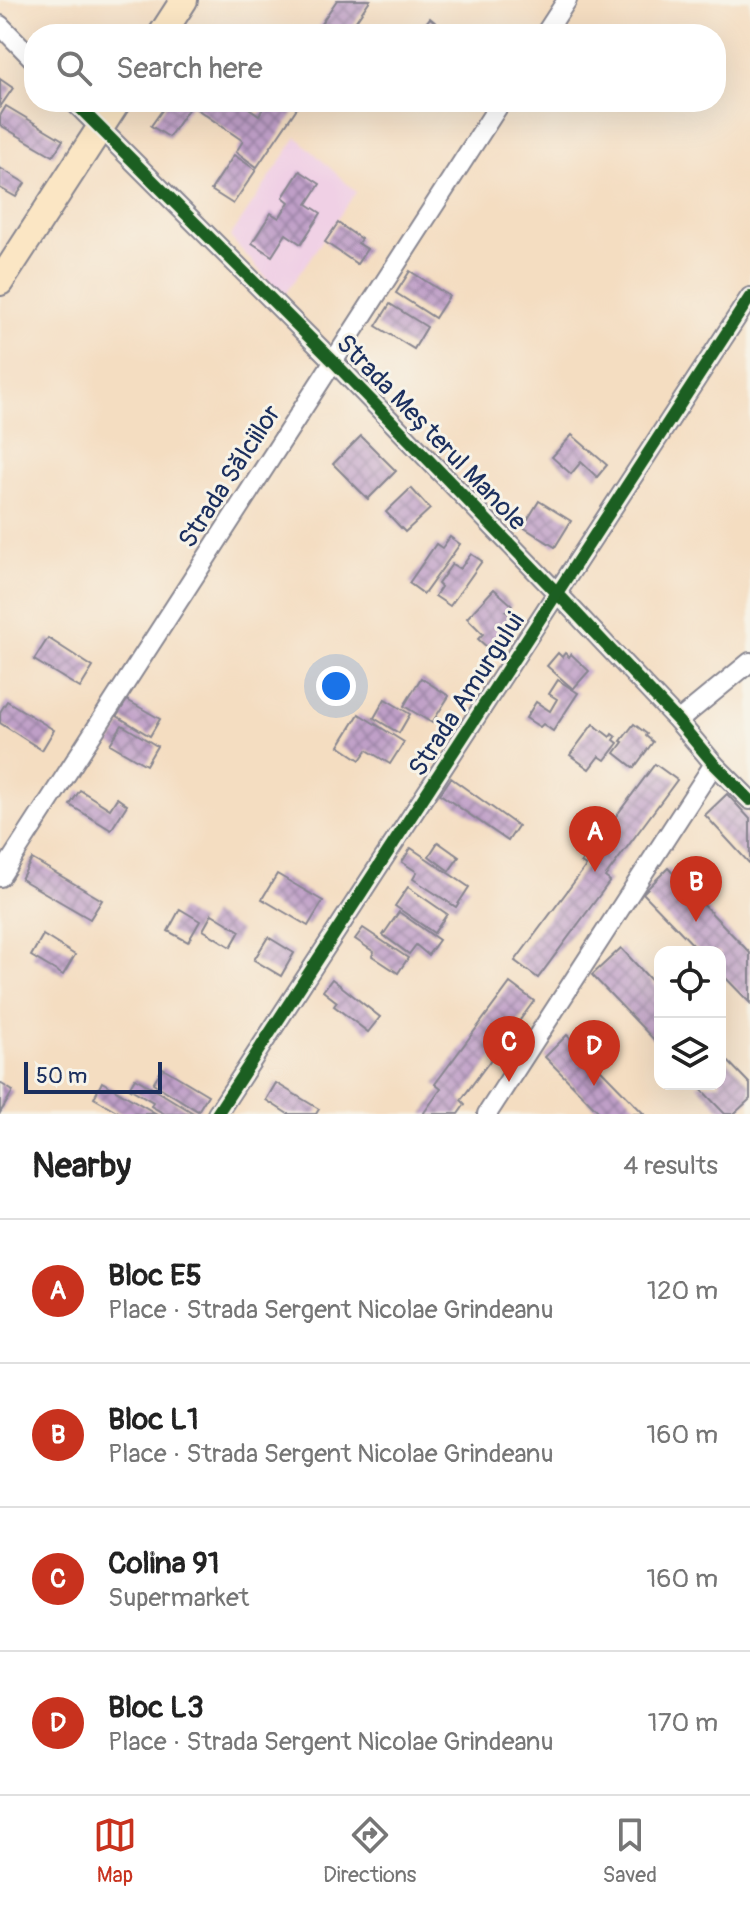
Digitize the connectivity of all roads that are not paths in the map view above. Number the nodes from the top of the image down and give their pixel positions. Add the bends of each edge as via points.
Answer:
1 (184, 0) edge
2 (567, 0) edge
3 (168, 24) edge
4 (551, 24) edge
5 (0, 25) edge
6 (24, 50) edge
7 (84, 112) edge
8 (111, 112) edge
9 (495, 112) edge
10 (100, 129) junction
11 (0, 282) edge
12 (750, 297) edge
13 (334, 362) junction
14 (558, 594) junction
15 (750, 662) edge
16 (678, 721) junction
17 (714, 764) junction
18 (750, 800) edge
19 (0, 877) edge
20 (217, 1114) edge
21 (487, 1114) edge

1 - 3 street
2 - 4 street
5 - 6 street
7 - 10 street, Strada Meșterul Manole
8 - 10 street
9 - 13 street, Strada Sălciilor
10 - 11 street
10 - 13 street, Strada Meșterul Manole
12 - 14 street, Strada Amurgului
13 - 14 street, Strada Meșterul Manole
13 - 19 street, Strada Sălciilor
14 - 16 street, Strada Meșterul Manole
14 - 20 street, Strada Amurgului
15 - 16 street
16 - 17 street, Strada Meșterul Manole
17 - 18 street, Strada Meșterul Manole
17 - 21 street

